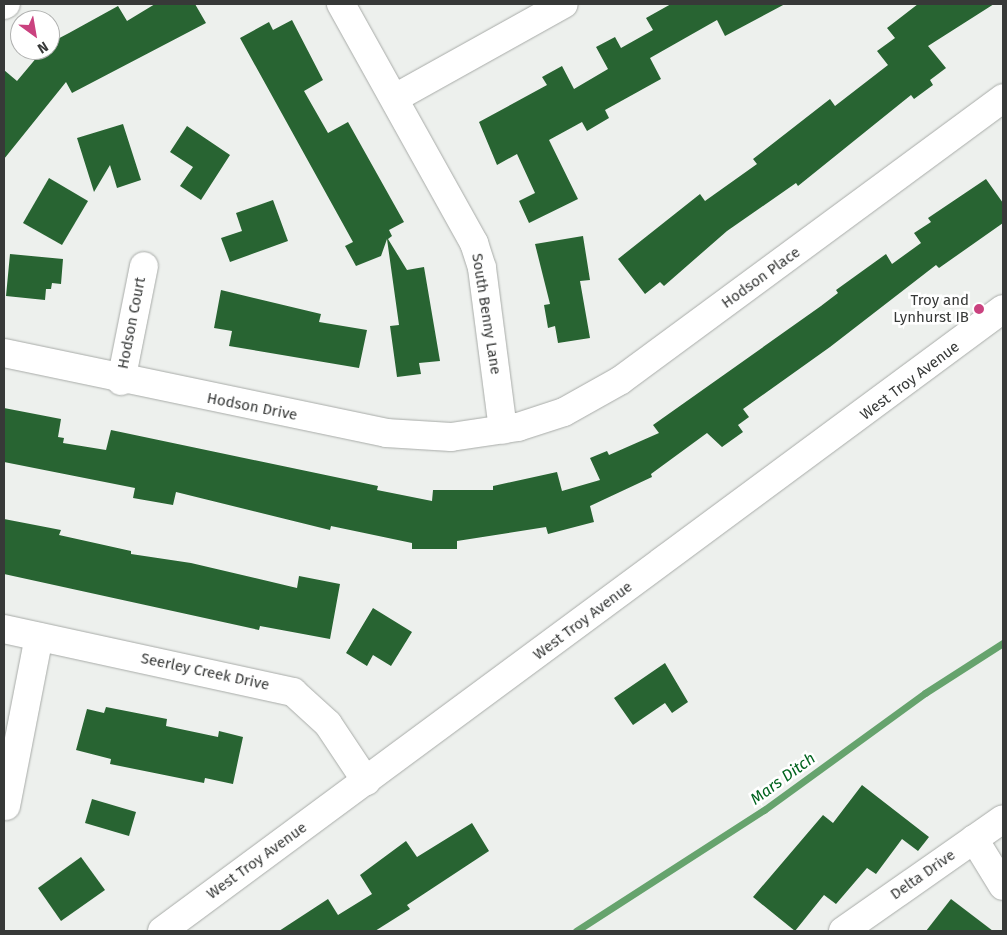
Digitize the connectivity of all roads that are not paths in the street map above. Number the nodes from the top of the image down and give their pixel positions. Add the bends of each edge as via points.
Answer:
1 (342, 4) edge
2 (564, 4) edge
3 (394, 98) junction
4 (1003, 98) edge
5 (144, 266) dead end
6 (1003, 309) edge
7 (4, 353) edge
8 (121, 380) junction
9 (503, 430) junction
10 (4, 629) edge
11 (39, 636) junction
12 (366, 781) junction
13 (6, 806) dead end
14 (1003, 819) edge
15 (974, 839) junction
16 (1003, 886) edge
17 (162, 931) edge
18 (843, 931) edge

1 - 3 street, South Benny Lane
2 - 3 street
3 - 9 street, South Benny Lane via 466,225 479,255
4 - 9 street, Hodson Place via 621,380 564,412
5 - 8 street, Hodson Court
6 - 12 street, West Troy Avenue
7 - 8 street, Hodson Drive
8 - 9 street, Hodson Drive via 408,436 451,437
10 - 11 street, Seerley Creek Drive
11 - 12 street, Seerley Creek Drive via 293,692 328,724
11 - 13 street
12 - 17 street, West Troy Avenue
14 - 15 street, Delta Drive
15 - 16 street
15 - 18 street, Delta Drive

